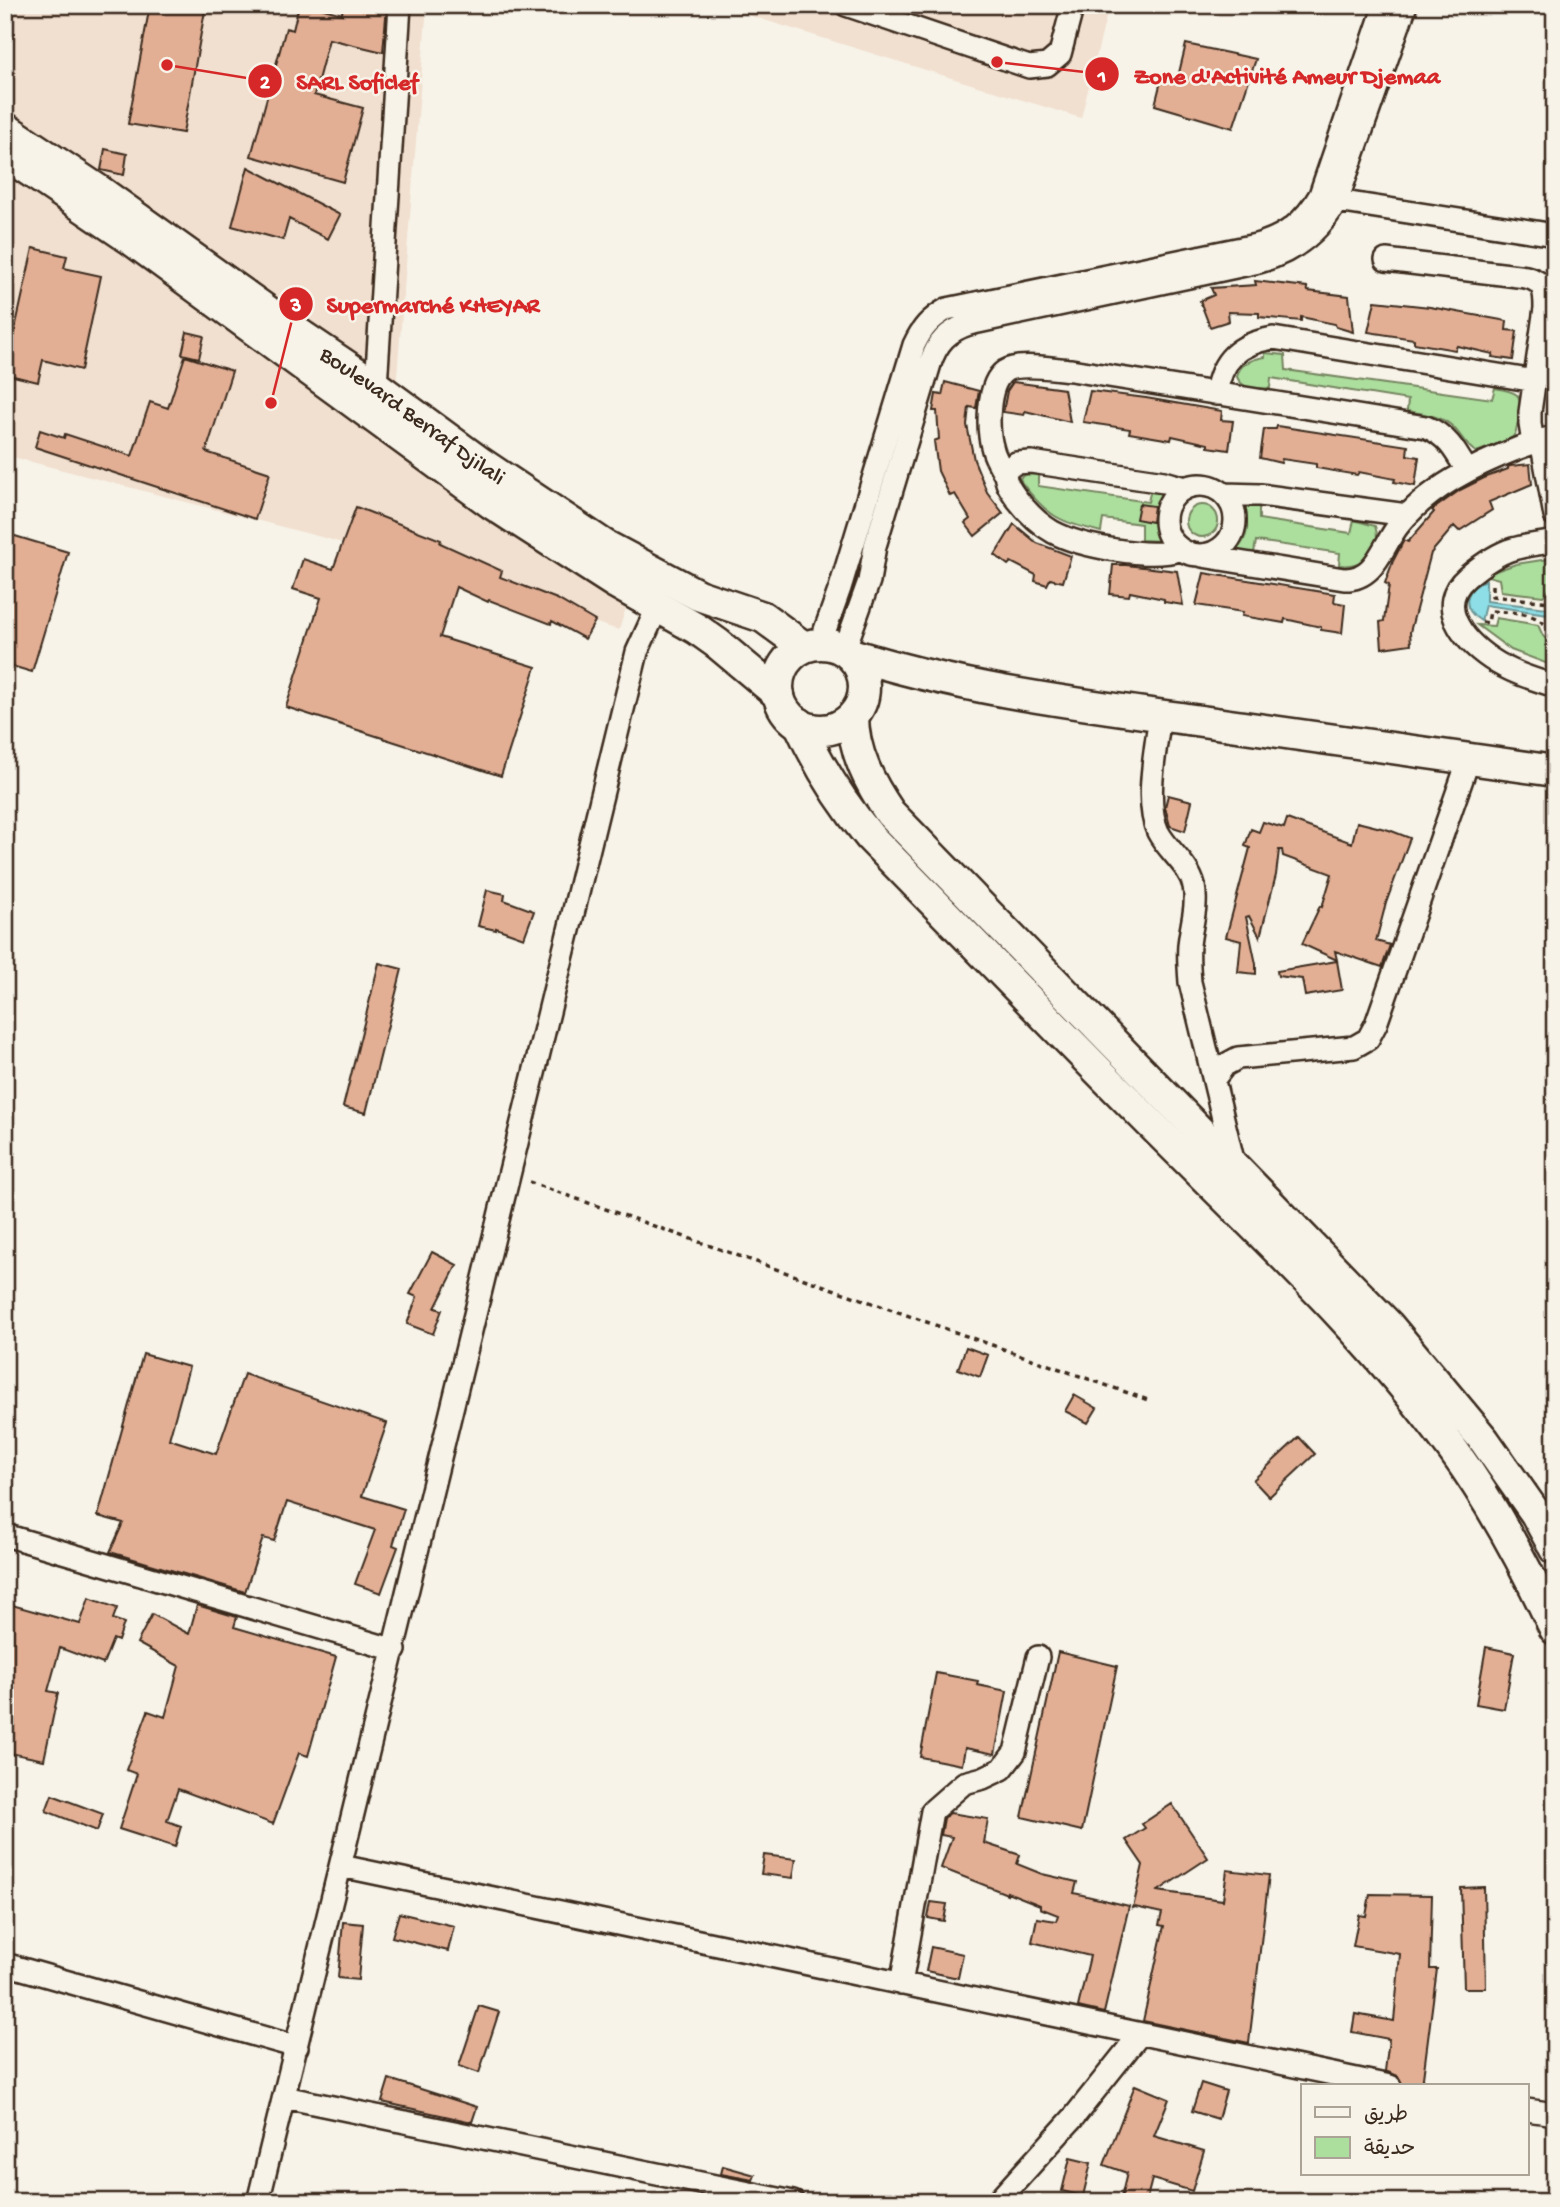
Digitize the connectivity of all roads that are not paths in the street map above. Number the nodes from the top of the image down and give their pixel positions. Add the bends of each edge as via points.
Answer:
1 (400, 5) edge
2 (846, 5) edge
3 (1073, 5) edge
4 (1385, 5) edge
5 (1406, 5) edge
6 (5, 128) edge
7 (5, 154) edge
8 (1337, 201) junction
9 (1555, 234) edge
10 (1386, 260) dead end
11 (1535, 381) junction
12 (376, 386) junction
13 (1216, 394) junction
14 (1543, 440) edge
15 (1467, 471) junction
16 (1005, 475) junction
17 (1185, 488) junction
18 (1224, 494) junction
19 (1407, 515) junction
20 (1555, 516) edge
21 (1555, 541) edge
22 (1180, 550) junction
23 (1202, 556) junction
24 (658, 606) junction
25 (829, 649) junction
26 (1555, 686) edge
27 (779, 695) junction
28 (1160, 715) junction
29 (853, 716) junction
30 (799, 723) junction
31 (1469, 759) junction
32 (1555, 771) edge
33 (1214, 1079) junction
34 (1236, 1170) junction
35 (1389, 1326) junction
36 (1555, 1517) edge
37 (5, 1535) edge
38 (1555, 1549) edge
39 (1555, 1629) edge
40 (395, 1650) junction
41 (1038, 1657) dead end
42 (341, 1866) junction
43 (5, 1964) edge
44 (901, 1984) junction
45 (1140, 2034) junction
46 (297, 2047) junction
47 (1380, 2084) edge
48 (284, 2097) junction
49 (1528, 2110) edge
50 (1555, 2113) edge
51 (258, 2202) edge
52 (793, 2202) edge
53 (997, 2202) edge

1 - 12 street
2 - 3 street via 1029,67 1047,65 1060,54
4 - 25 street via 1320,195 1294,228 1256,245 947,309 920,330 855,537
5 - 8 street
6 - 12 highway, Boulevard Berraf Djilali
7 - 24 highway, Boulevard Berraf Djilali via 129,238 491,503
8 - 9 street
8 - 25 street via 1305,241 1275,257 969,324 943,338 930,363 875,546 869,581
10 - 11 street via 1535,279 1545,293 1545,307
11 - 13 street via 1273,338 1247,345 1228,359
11 - 14 street via 1530,424
12 - 25 highway, Boulevard Berraf Djilali via 604,545 698,594 764,617
13 - 15 street via 1426,427 1445,438
13 - 16 street via 1071,370 1034,367 1005,371 993,387 989,414 993,449
14 - 15 street
14 - 20 street
15 - 19 street
16 - 17 street via 1016,463 1031,463
16 - 22 street via 1017,499 1037,520 1070,539 1154,554
17 - 18 street via 1205,485
17 - 22 street via 1165,512 1167,533
18 - 19 street
18 - 23 street via 1235,511 1234,532 1222,549
19 - 23 street via 1369,572 1353,579
21 - 26 street via 1511,550 1482,565 1460,583 1452,600 1452,614 1467,638 1490,659
22 - 23 street
24 - 27 highway, Boulevard Berraf Djilali via 718,644
24 - 40 street via 637,652
25 - 27 highway via 786,662 780,672
25 - 28 highway via 966,685
25 - 29 highway via 862,672 863,696
27 - 30 highway
28 - 31 highway
28 - 33 street via 1150,803 1158,831 1193,883 1190,982
29 - 30 highway via 821,730
29 - 34 highway via 867,777 890,813
30 - 39 highway via 826,777 870,838 1313,1286 1403,1385 1490,1505
31 - 32 highway
31 - 33 street via 1368,1039 1354,1047 1238,1058
33 - 34 street
34 - 35 highway
35 - 36 highway via 1442,1368 1465,1394
35 - 38 highway via 1484,1440
37 - 40 street
40 - 42 street
41 - 44 street via 1015,1752 1002,1769 964,1783 932,1811
42 - 44 street
42 - 46 street
43 - 46 street
44 - 45 street
45 - 47 street
45 - 53 street
46 - 48 street
48 - 51 street
48 - 52 street
49 - 50 street

